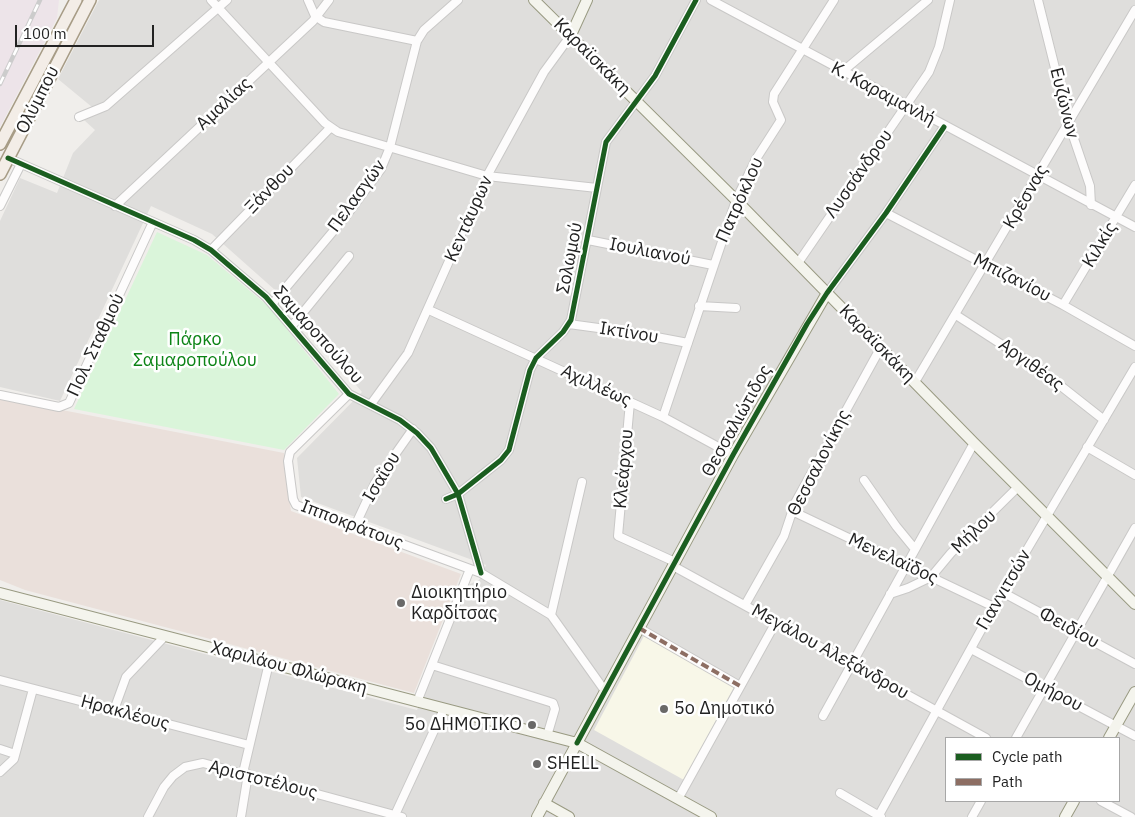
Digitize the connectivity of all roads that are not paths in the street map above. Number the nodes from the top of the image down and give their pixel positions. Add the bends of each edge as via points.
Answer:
1 (76, 0) edge
2 (90, 0) edge
3 (211, 0) edge
4 (227, 0) edge
5 (308, 0) edge
6 (329, 0) edge
7 (458, 0) edge
8 (534, 0) edge
9 (587, 0) edge
10 (696, 0) edge
11 (712, 0) edge
12 (928, 0) edge
13 (950, 0) edge
14 (1038, 0) edge
15 (830, 2) edge
16 (218, 7) junction
17 (1135, 10) edge
18 (317, 18) junction
19 (1127, 24) junction
20 (1135, 29) edge
21 (571, 35) junction
22 (417, 41) junction
23 (802, 50) junction
24 (268, 64) junction
25 (842, 72) junction
26 (636, 102) junction
27 (906, 106) junction
28 (79, 117) dead end
29 (1068, 124) junction
30 (944, 127) junction
31 (330, 128) junction
32 (0, 144) edge
33 (390, 147) junction
34 (8, 158) junction
35 (21, 164) junction
36 (0, 174) edge
37 (486, 176) junction
38 (1038, 177) junction
39 (1135, 185) edge
40 (597, 188) junction
41 (736, 200) junction
42 (1091, 205) junction
43 (0, 206) edge
44 (115, 206) junction
45 (886, 213) junction
46 (1116, 218) junction
47 (153, 222) junction
48 (1135, 228) edge
49 (588, 240) junction
50 (211, 250) junction
51 (349, 256) dead end
52 (798, 263) junction
53 (713, 265) junction
54 (986, 265) junction
55 (827, 293) junction
56 (273, 303) junction
57 (1064, 305) junction
58 (700, 306) junction
59 (736, 308) dead end
60 (429, 310) junction
61 (956, 315) junction
62 (569, 324) junction
63 (292, 326) junction
64 (688, 343) junction
65 (1135, 346) edge
66 (881, 347) junction
67 (536, 358) junction
68 (1135, 367) edge
69 (915, 382) junction
70 (349, 394) junction
71 (0, 395) edge
72 (630, 402) junction
73 (371, 404) junction
74 (663, 417) junction
75 (1104, 420) junction
76 (413, 429) junction
77 (974, 443) junction
78 (1087, 447) junction
79 (733, 455) junction
80 (1135, 475) edge
81 (864, 480) dead end
82 (582, 482) dead end
83 (1018, 488) junction
84 (458, 494) junction
85 (446, 499) dead end
86 (792, 511) junction
87 (1047, 516) junction
88 (354, 526) junction
89 (1135, 528) edge
90 (618, 536) joint
91 (914, 548) junction
92 (674, 564) junction
93 (905, 565) junction
94 (470, 568) junction
95 (481, 572) junction
96 (931, 577) junction
97 (1107, 577) junction
98 (1002, 592) junction
99 (0, 593) edge
100 (888, 595) junction
101 (1135, 604) edge
102 (745, 605) junction
103 (994, 607) junction
104 (551, 615) junction
105 (776, 622) junction
106 (639, 628) junction
107 (1076, 632) junction
108 (166, 636) junction
109 (971, 648) junction
110 (269, 663) junction
111 (851, 664) junction
112 (1135, 664) edge
113 (432, 665) junction
114 (0, 680) edge
115 (740, 686) junction
116 (1044, 688) junction
117 (33, 689) junction
118 (605, 691) junction
119 (1135, 692) edge
120 (417, 702) junction
121 (444, 709) junction
122 (114, 710) junction
123 (936, 711) junction
124 (823, 716) dead end
125 (1116, 726) junction
126 (547, 736) junction
127 (1135, 736) edge
128 (984, 737) edge
129 (1017, 737) edge
130 (1110, 737) edge
131 (577, 743) junction
132 (249, 745) junction
133 (0, 749) edge
134 (15, 754) junction
135 (0, 772) edge
136 (245, 773) junction
137 (840, 793) dead end
138 (678, 799) junction
139 (980, 802) edge
140 (1073, 802) edge
141 (1103, 802) edge
142 (544, 803) junction
143 (397, 816) edge
144 (148, 817) edge
145 (241, 817) edge
146 (537, 817) edge
147 (569, 817) edge
148 (710, 817) edge
149 (879, 817) edge
150 (972, 817) edge
151 (1065, 817) edge
152 (1132, 817) edge

1 - 32 main road, Ολύμπου
2 - 34 main road, Ολύμπου
3 - 16 street
4 - 16 street
5 - 18 street
6 - 18 street, Αμαλίας
7 - 22 street, Πελασγών via 424,30
8 - 21 main road, Καραϊσκάκη
9 - 21 main road
10 - 26 street, Σολωμού via 655,76
11 - 23 street, Κ. Καραμανλή
12 - 25 street
13 - 27 street, Λυσσάνδρου via 936,55
14 - 29 street, Ευζώνων
15 - 23 street, Πατρόκλου
16 - 24 street
16 - 28 street via 106,106
17 - 19 street, Κρέσνας
18 - 22 street via 334,25
18 - 24 street, Αμαλίας
19 - 20 street
19 - 29 street, Κρέσνας
21 - 26 main road, Καραϊσκάκη
21 - 37 street, Κεντάυρων via 544,72
22 - 33 street, Πελασγών
23 - 25 street, Κ. Καραμανλή
23 - 41 street, Πατρόκλου via 774,94 773,102 781,117 780,124 756,159
24 - 31 street
24 - 44 street, Αμαλίας
25 - 27 street, Κ. Καραμανλή
26 - 40 street, Σολωμού via 606,142
26 - 41 main road, Καραϊσκάκη
27 - 30 street, Κ. Καραμανλή
27 - 52 street, Λυσσάνδρου
29 - 38 street, Κρέσνας
29 - 42 street, Ευζώνων via 1090,186
30 - 38 street, Κ. Καραμανλή
30 - 45 street, Θεσσαλιώτιδος
31 - 33 street
31 - 50 street, Ξάνθου
33 - 37 street
33 - 56 street, Πελασγών via 368,188
34 - 35 street, Σαμαροπούλου
34 - 36 main road, Ολύμπου
35 - 43 street
35 - 44 street, Σαμαροπούλου
37 - 40 street
37 - 60 street, Κεντάυρων
38 - 42 street, Κ. Καραμανλή
38 - 54 street, Κρέσνας
39 - 46 street, Κιλκίς
40 - 49 street, Σολωμού
41 - 52 main road, Καραϊσκάκη
41 - 53 street, Πατρόκλου
42 - 46 street, Κ. Καραμανλή
44 - 47 street, Σαμαροπούλου
45 - 54 street, Μπιζανίου
45 - 55 street, Θεσσαλιώτιδος
46 - 48 street, Κ. Καραμανλή
46 - 57 street, Κιλκίς
47 - 50 street, Σαμαροπούλου
47 - 71 street, Πολ. Σταθμού via 70,403 59,407
49 - 53 street, Ιουλιανού
49 - 62 street, Σολωμού
50 - 56 street, Σαμαροπούλου
51 - 63 street
52 - 55 main road, Καραϊσκάκη
53 - 58 street, Πατρόκλου
54 - 57 street, Μπιζανίου
54 - 61 street, Κρέσνας
55 - 66 main road, Καραϊσκάκη
55 - 79 main road, Θεσσαλιώτιδος
56 - 63 street, Σαμαροπούλου
57 - 65 street, Μπιζανίου
58 - 59 street
58 - 64 street, Πατρόκλου
60 - 67 street, Αχιλλέως
60 - 73 street, Κεντάυρων via 408,353
61 - 69 street, Κρέσνας
61 - 75 street, Αργιθέας via 1031,364
62 - 64 street, Ικτίνου via 635,332
62 - 67 street
63 - 70 street, Σαμαροπούλου
64 - 74 street, Πατρόκλου
66 - 69 main road, Καραϊσκάκη
66 - 86 street, Θεσσαλονίκης
67 - 72 street, Αχιλλέως
67 - 84 street via 509,450
68 - 75 street, Γιαννιτσών
69 - 77 main road, Καραϊσκάκη
70 - 73 street, Σαμαροπούλου
70 - 88 street, Ιπποκράτους via 290,452 288,458 296,505
72 - 74 street, Αχιλλέως
72 - 90 street, Κλεάρχου
73 - 76 street, Σαμαροπούλου
74 - 79 street, Αχιλλέως
75 - 78 street, Γιαννιτσών
76 - 84 street, Σαμαροπούλου via 431,448
76 - 88 street, Ισαΐου via 375,483
77 - 83 main road, Καραϊσκάκη
77 - 91 street
78 - 80 street
78 - 87 street, Γιαννιτσών
79 - 92 main road, Θεσσαλιώτιδος
81 - 91 street
82 - 104 street
83 - 87 main road, Καραϊσκάκη
83 - 96 street, Μήλου
84 - 85 street
84 - 95 street, Σαμαροπούλου
86 - 93 street, Μενελαϊδος
86 - 102 street, Θεσσαλονίκης via 784,536
87 - 97 main road, Καραϊσκάκη
87 - 98 street, Γιαννιτσών
88 - 94 street, Ιπποκράτους
89 - 97 street
90 - 92 street, Μεγάλου Αλεξάνδρου
91 - 93 street
92 - 102 street, Μεγάλου Αλεξάνδρου
92 - 106 main road, Θεσσαλιώτιδος
93 - 96 street, Μενελαϊδος
93 - 100 street
94 - 95 street, Ιπποκράτους
94 - 113 street
95 - 104 street
96 - 100 street
96 - 103 street, Μενελαϊδος
97 - 101 main road, Καραϊσκάκη
97 - 107 street
98 - 103 street, Γιαννιτσών
98 - 107 street, Φειδίου
99 - 108 main road, Χαριλάου Φλώρακη
100 - 111 street
102 - 105 street, Μεγάλου Αλεξάνδρου
103 - 109 street, Γιαννιτσών
104 - 118 street
105 - 111 street, Μεγάλου Αλεξάνδρου
105 - 115 street
106 - 115 street
106 - 118 main road, Θεσσαλιώτιδος
107 - 112 street, Φειδίου
107 - 116 street
108 - 110 main road, Χαριλάου Φλώρακη
108 - 122 street via 126,676
109 - 116 street, Ομήρου
109 - 123 street, Γιαννιτσών
110 - 120 main road, Χαριλάου Φλώρακη
110 - 132 street
111 - 123 street, Μεγάλου Αλεξάνδρου
111 - 124 street
113 - 120 street
113 - 126 street via 552,703 555,709
114 - 117 street, Ηρακλέους
115 - 138 street
116 - 125 street, Ομήρου
116 - 129 street
117 - 122 street, Ηρακλέους
117 - 134 street
118 - 131 main road, Θεσσαλιώτιδος
119 - 125 main road
120 - 121 main road, Χαριλάου Φλώρακη
121 - 126 main road, Χαριλάου Φλώρακη
121 - 143 street
122 - 132 street, Ηρακλέους
123 - 128 street, Μεγάλου Αλεξάνδρου
123 - 149 street, Γιαννιτσών
125 - 127 street, Ομήρου
125 - 130 main road
126 - 131 main road, Χαριλάου Φλώρακη
131 - 138 main road, Χαριλάου Φλώρακη
131 - 142 main road, Θεσσαλιώτιδος
132 - 136 street
133 - 134 street
134 - 135 street via 13,761
136 - 143 street, Αριστοτέλους
136 - 144 street, Αριστοτέλους via 203,763 182,769 166,783
136 - 145 street
137 - 149 street
138 - 148 main road, Χαριλάου Φλώρακη
139 - 150 street
140 - 151 main road
141 - 152 street
142 - 146 main road, Θεσσαλιώτιδος
142 - 147 main road

